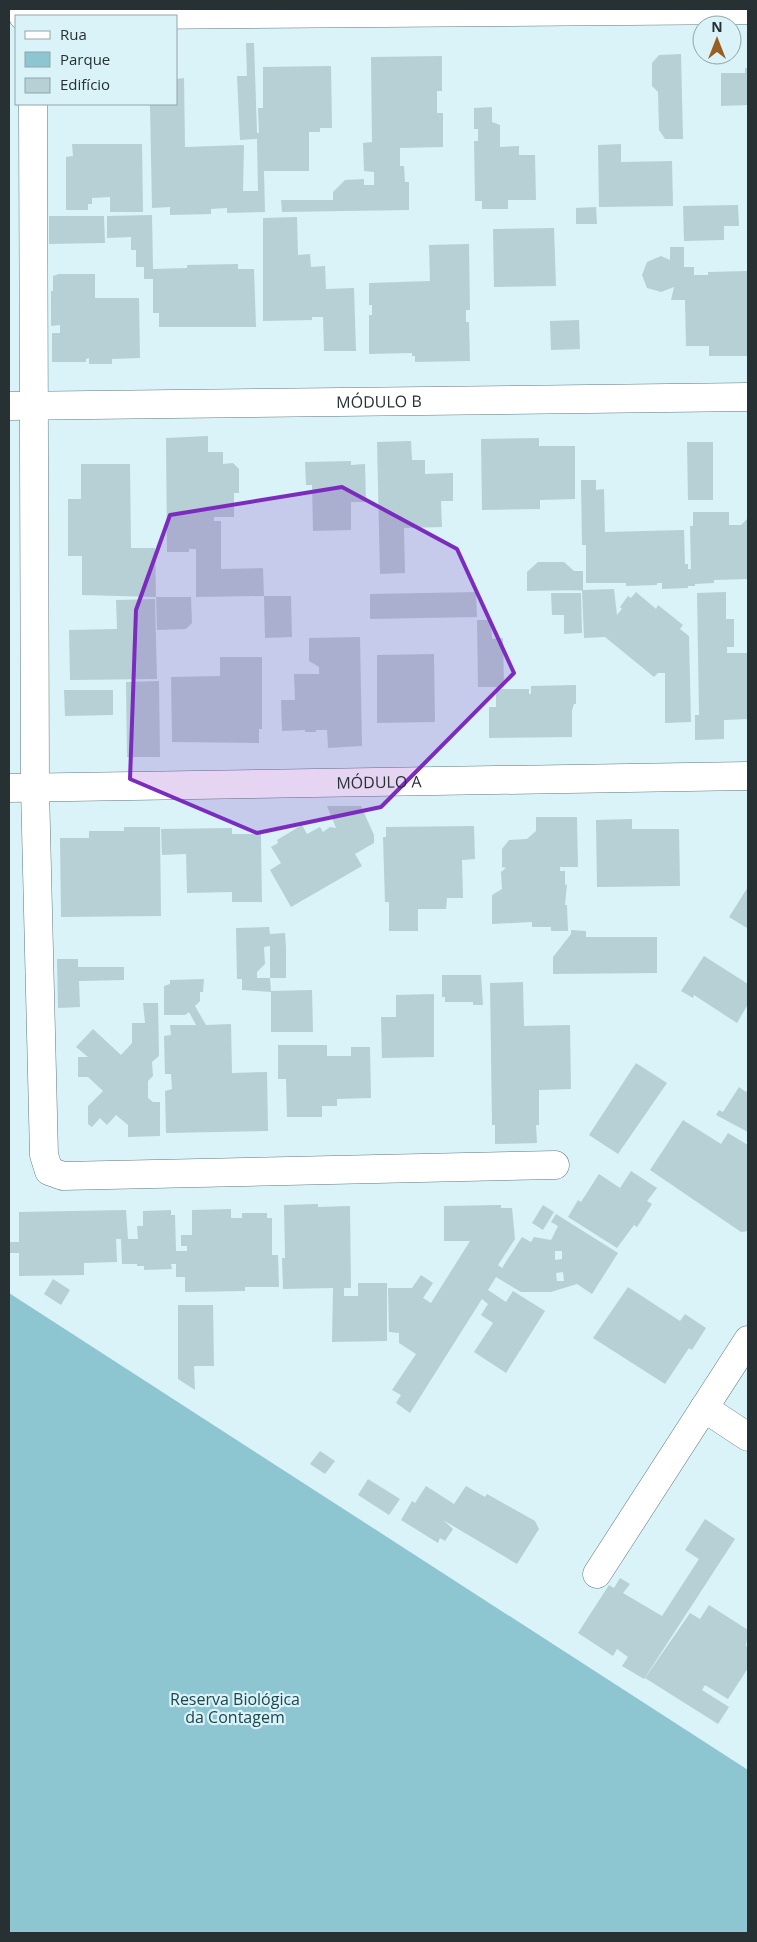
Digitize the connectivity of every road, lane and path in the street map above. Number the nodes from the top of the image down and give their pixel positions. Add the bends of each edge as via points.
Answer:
1 (748, 10) edge
2 (152, 15) edge
3 (33, 105) edge
4 (748, 397) edge
5 (20, 406) edge
6 (748, 776) edge
7 (22, 788) edge
8 (555, 1165) dead end
9 (748, 1340) edge
10 (704, 1408) junction
11 (748, 1437) edge
12 (597, 1574) dead end

1 - 2 street
3 - 5 street
4 - 5 street, MÓDULO B
5 - 7 street
6 - 7 street, MÓDULO A
7 - 8 street via 44,1155 49,1171 63,1176
9 - 10 street
10 - 11 street
10 - 12 street

